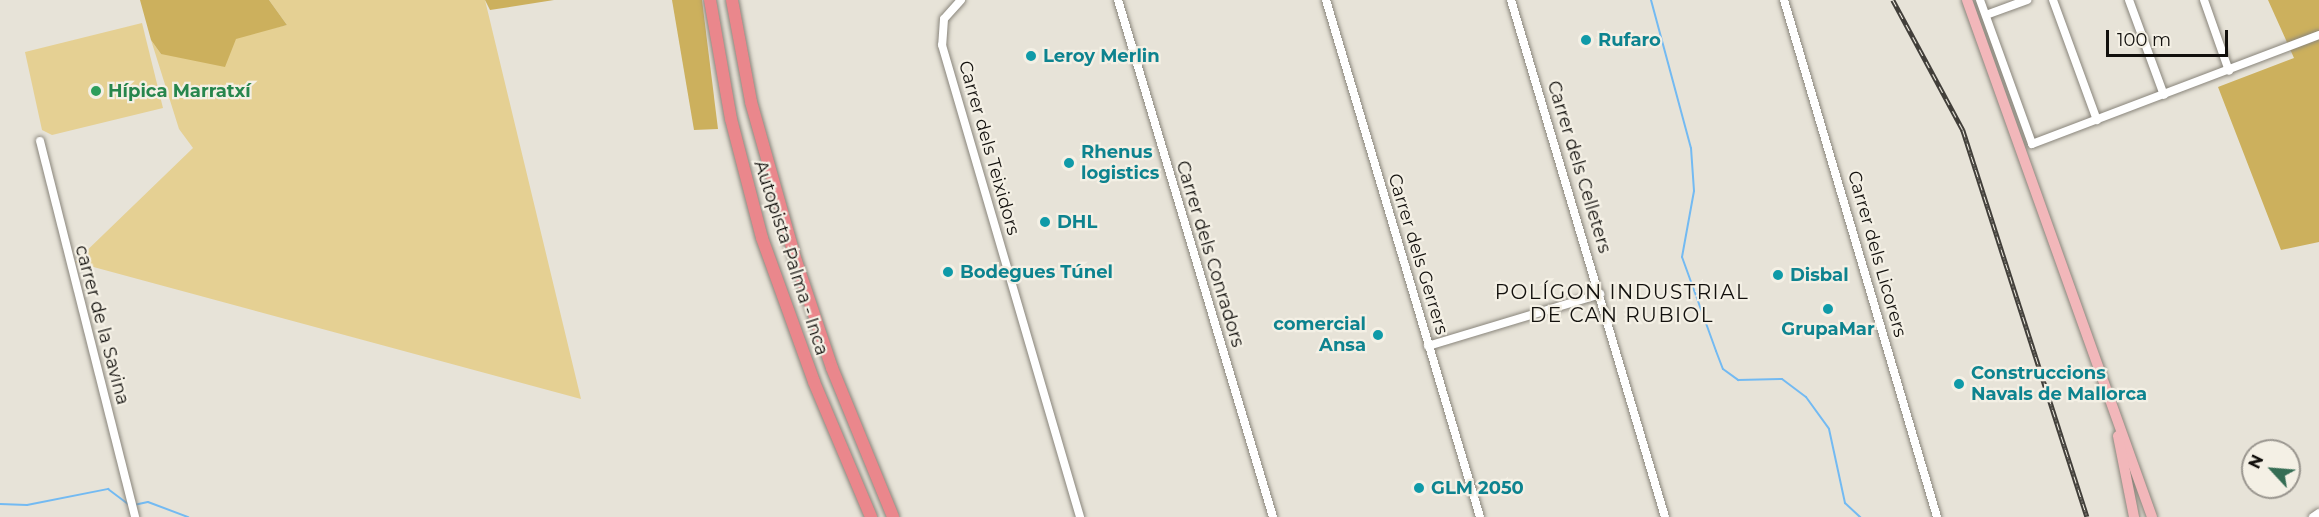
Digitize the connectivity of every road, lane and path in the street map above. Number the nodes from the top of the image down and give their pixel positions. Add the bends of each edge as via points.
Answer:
1 (710, 0) edge
2 (732, 0) edge
3 (961, 0) edge
4 (1118, 0) edge
5 (1326, 0) edge
6 (1511, 0) edge
7 (1784, 0) edge
8 (1967, 0) edge
9 (1980, 0) edge
10 (2027, 0) edge
11 (2053, 0) edge
12 (2129, 0) edge
13 (2204, 0) edge
14 (1986, 15) junction
15 (2319, 35) edge
16 (2229, 71) junction
17 (2164, 95) junction
18 (2097, 120) junction
19 (40, 141) dead end
20 (1600, 294) junction
21 (1428, 346) junction
22 (2118, 421) junction
23 (2319, 513) edge
24 (135, 517) edge
25 (871, 517) edge
26 (893, 517) edge
27 (1080, 517) edge
28 (1273, 517) edge
29 (1480, 517) edge
30 (1665, 517) edge
31 (1937, 517) edge
32 (2134, 517) edge
33 (2152, 517) edge
34 (2313, 517) edge

1 - 25 highway, Autopista Palma - Inca via 730,119 762,238 814,382
2 - 26 highway, Autopista Palma - Inca via 751,102 795,261 832,368
3 - 27 street, Carrer dels Teixidors via 944,19 942,45
4 - 28 street, Carrer dels Conradors
5 - 21 street, Carrer dels Gerrers
6 - 20 street, Carrer dels Celleters
7 - 31 street, Carrer dels Licorers
8 - 22 main road
9 - 14 street
10 - 14 street
11 - 18 street
12 - 17 street
13 - 16 street
14 - 18 street via 2032,144
15 - 16 street
16 - 17 street
17 - 18 street
19 - 24 street, carrer de la Savina
20 - 21 street
20 - 30 street, Carrer dels Celleters
21 - 29 street, Carrer dels Gerrers
22 - 32 main road
22 - 33 main road
23 - 34 street

